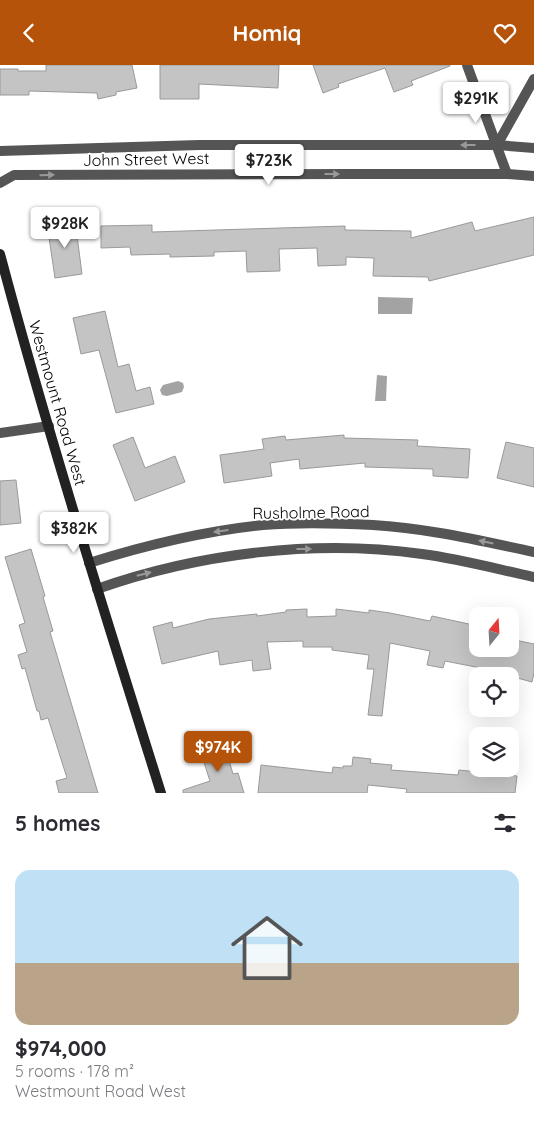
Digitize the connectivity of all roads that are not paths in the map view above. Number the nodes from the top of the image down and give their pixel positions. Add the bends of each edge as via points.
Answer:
1 (467, 65) edge
2 (534, 79) edge
3 (497, 145) junction
4 (534, 148) edge
5 (0, 151) edge
6 (507, 174) junction
7 (534, 176) edge
8 (0, 183) edge
9 (0, 254) edge
10 (49, 426) junction
11 (0, 433) edge
12 (534, 552) edge
13 (90, 563) junction
14 (534, 577) edge
15 (97, 589) junction
16 (160, 793) edge

1 - 3 street
2 - 3 street
3 - 4 street, John Street West
3 -> 5 street, John Street West via 209,145
3 - 6 street
6 - 7 street, John Street West
8 -> 6 street, John Street West via 14,175
9 - 10 main road, Westmount Road West
10 - 11 street
10 - 13 main road, Westmount Road West
12 -> 13 street, Rusholme Road via 424,531 313,523 264,525 208,533 152,544
13 - 15 main road, Westmount Road West
15 -> 14 street via 133,577 212,559 292,549 370,549 422,554
15 - 16 main road, Westmount Road West

